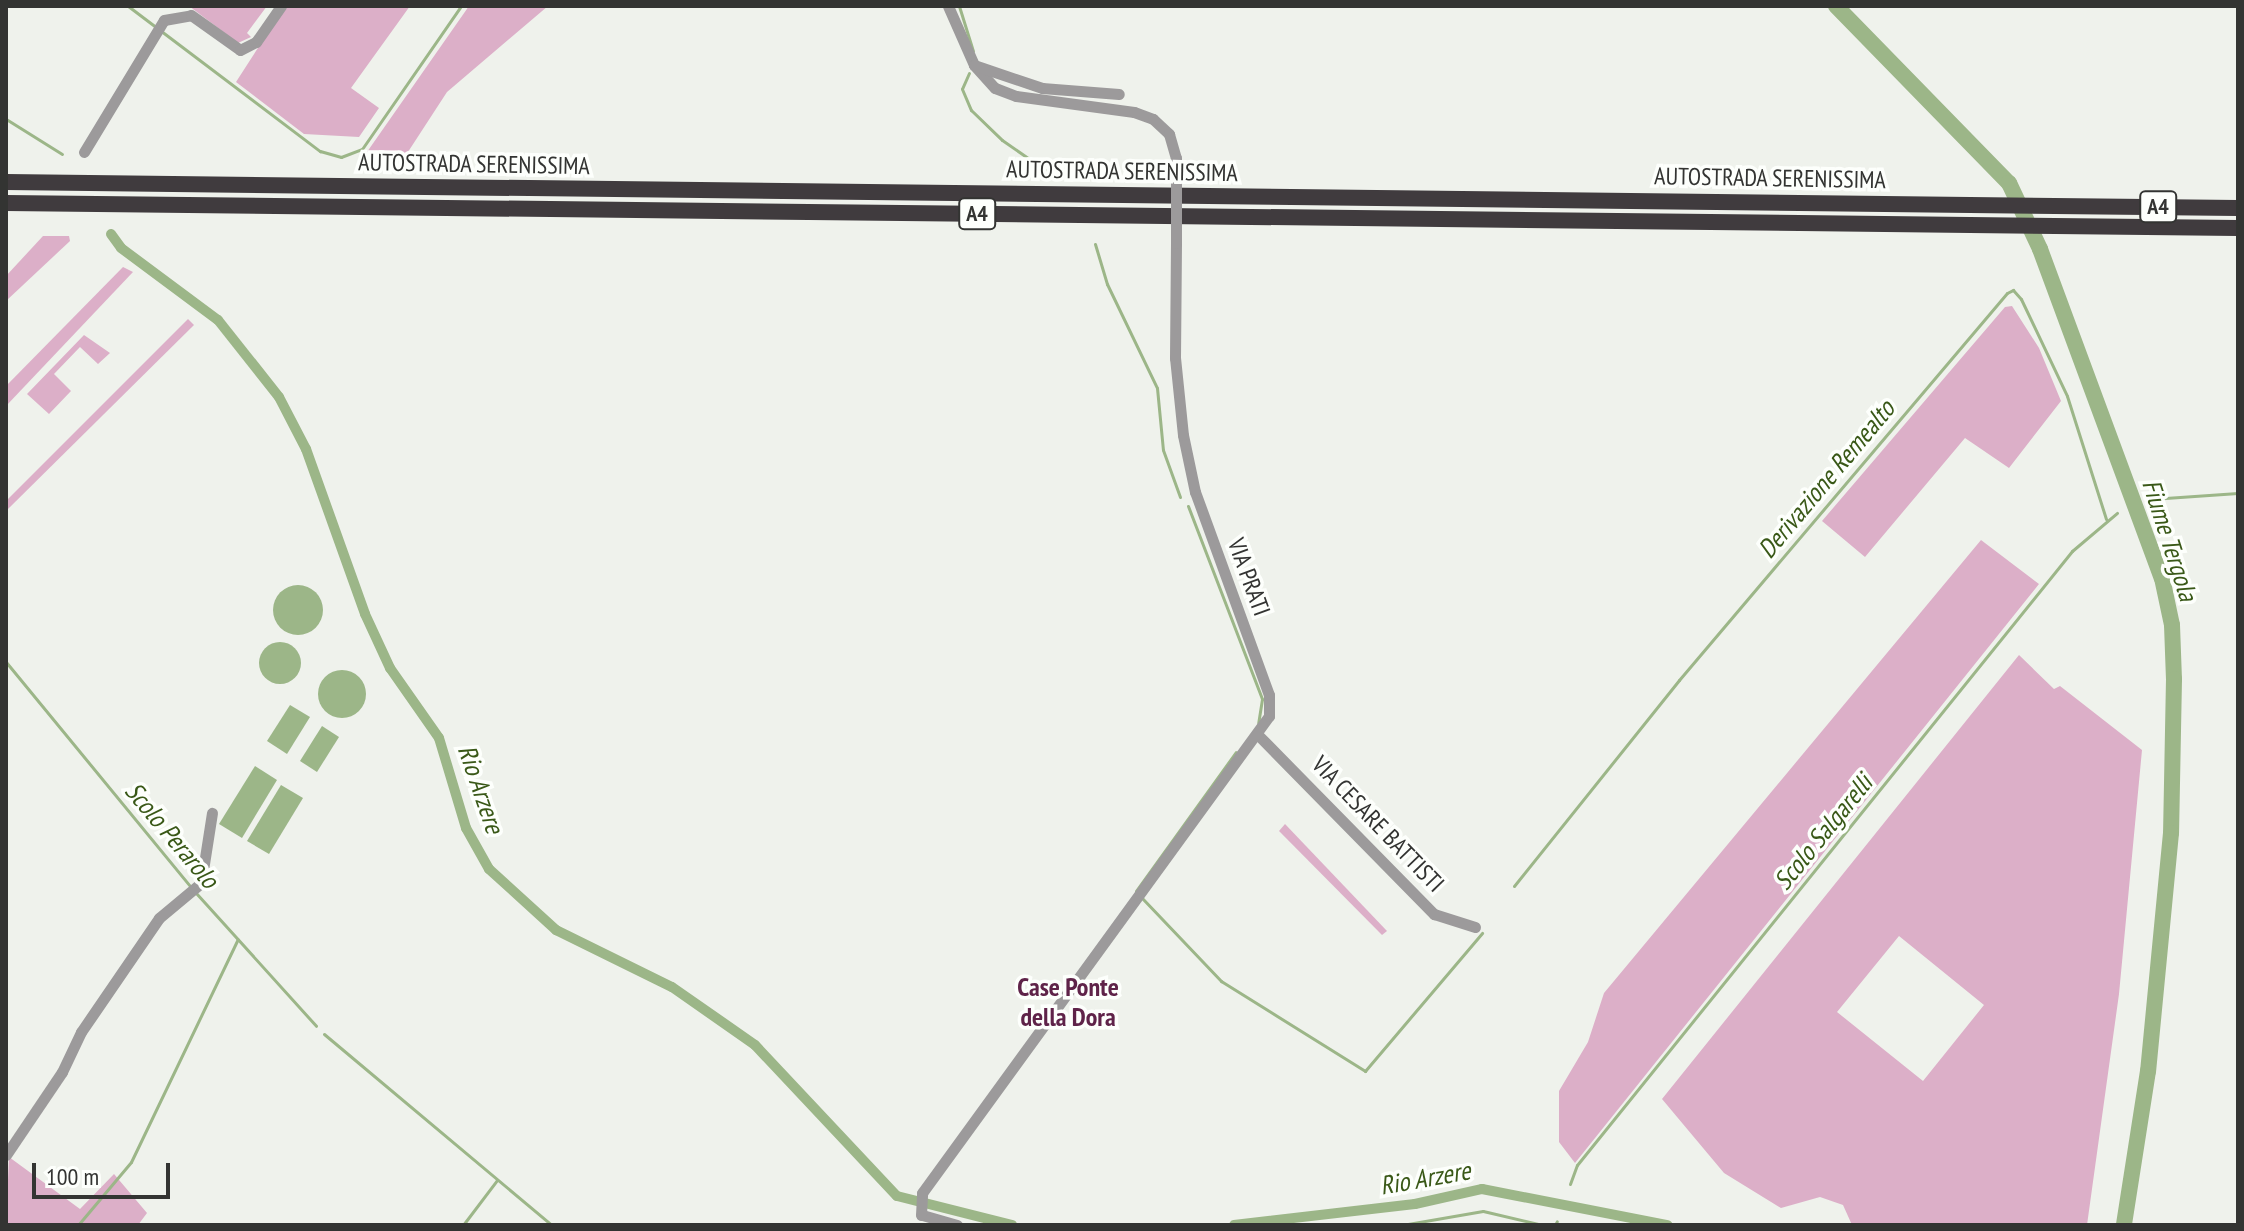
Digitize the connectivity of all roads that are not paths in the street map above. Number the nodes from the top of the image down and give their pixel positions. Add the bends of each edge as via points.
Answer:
1 (281, 6) edge
2 (948, 6) edge
3 (974, 65) junction
4 (1119, 94) dead end
5 (84, 152) dead end
6 (6, 182) edge
7 (6, 203) edge
8 (2238, 208) edge
9 (2238, 228) edge
10 (1259, 736) junction
11 (212, 813) dead end
12 (1475, 927) dead end
13 (6, 1155) edge
14 (957, 1225) edge

1 - 5 street via 256,42 240,50 191,15 164,20
2 - 3 street, VIA PRATI
3 - 4 street via 1042,88
3 - 10 street, VIA PRATI, bridge via 995,88 1016,96 1153,119 1169,134 1176,158 1175,358 1183,435 1195,492 1270,701
6 - 8 highway, AUTOSTRADA SERENISSIMA / A4
7 - 9 highway, AUTOSTRADA SERENISSIMA / A4
10 - 12 street, VIA CESARE BATTISTI via 1434,914
10 - 14 street, VIA PRATI via 919,1203 929,1219
11 - 13 street via 201,883 159,918

